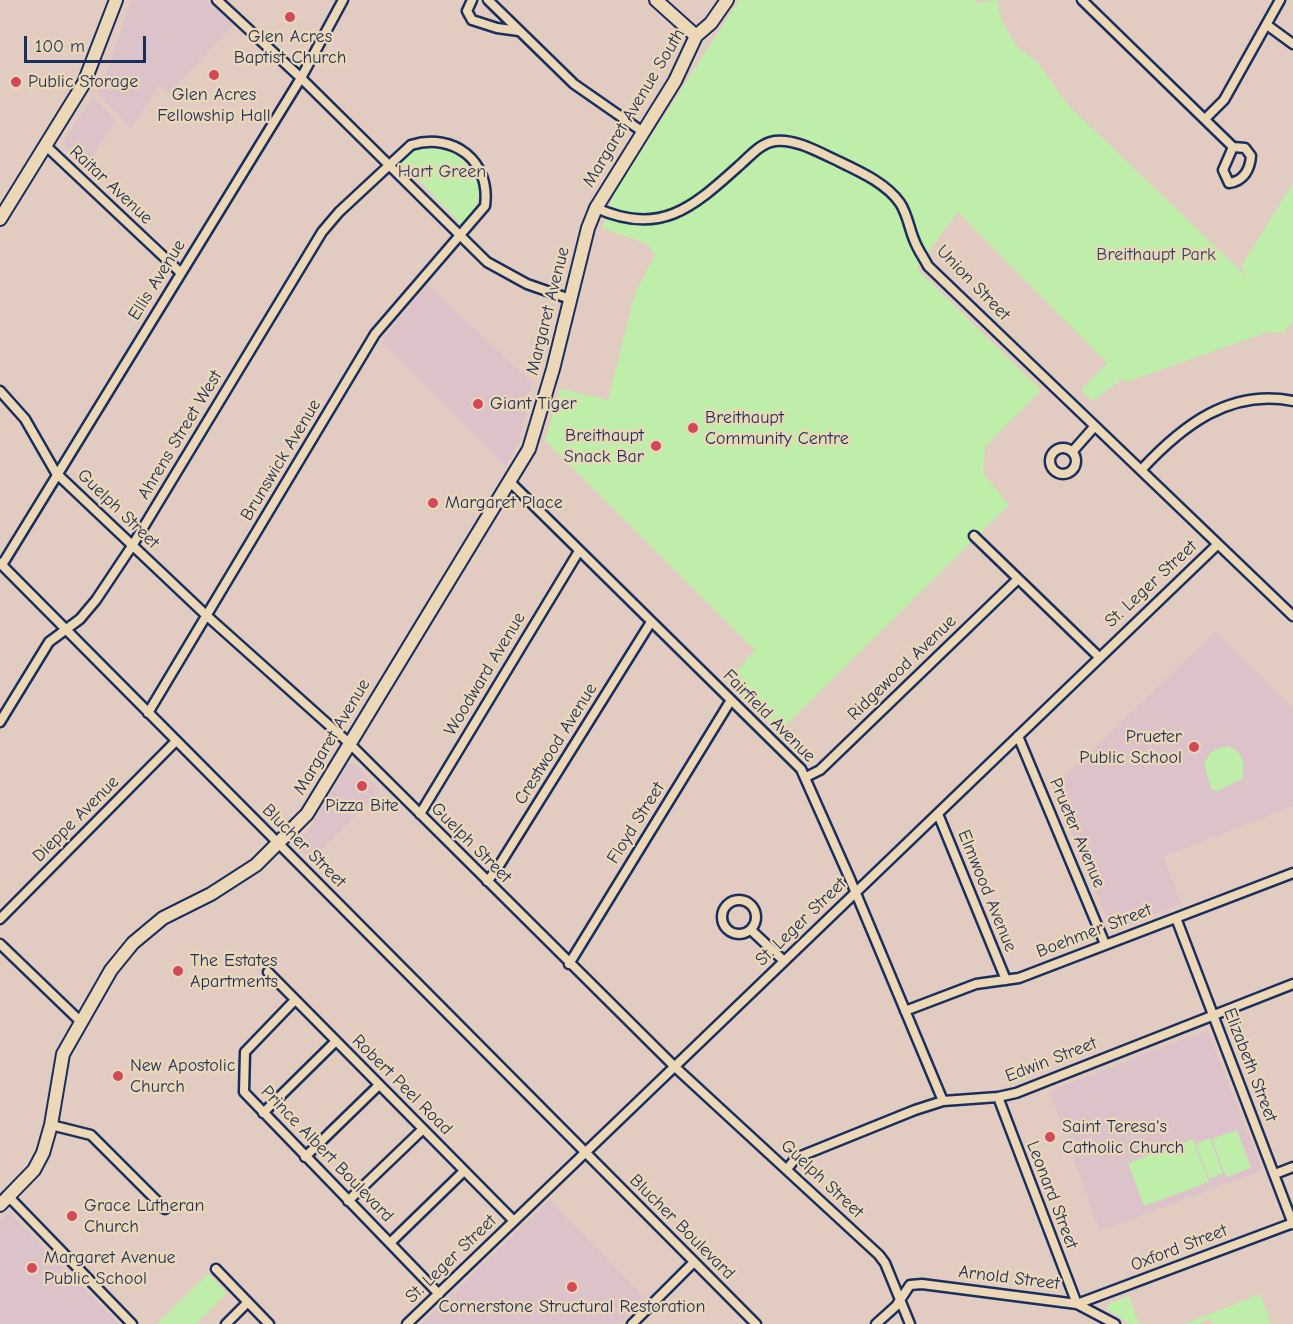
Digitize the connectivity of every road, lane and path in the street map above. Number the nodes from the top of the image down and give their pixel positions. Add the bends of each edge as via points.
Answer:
1 (116, 0) edge
2 (217, 0) edge
3 (343, 0) edge
4 (472, 0) edge
5 (488, 0) edge
6 (656, 0) edge
7 (727, 0) edge
8 (1082, 0) edge
9 (1280, 0) edge
10 (1267, 25) junction
11 (520, 31) junction
12 (696, 36) junction
13 (1293, 44) edge
14 (301, 78) junction
15 (1205, 119) junction
16 (643, 132) junction
17 (45, 145) junction
18 (1233, 147) dead end
19 (388, 165) junction
20 (596, 208) junction
21 (0, 219) edge
22 (459, 236) junction
23 (181, 273) junction
24 (570, 299) junction
25 (0, 391) edge
26 (1293, 401) edge
27 (1095, 426) junction
28 (1072, 452) dead end
29 (1142, 469) junction
30 (56, 473) junction
31 (509, 481) junction
32 (974, 536) dead end
33 (1218, 544) junction
34 (132, 546) junction
35 (579, 551) junction
36 (1, 564) edge
37 (1018, 579) junction
38 (206, 615) junction
39 (1293, 616) edge
40 (651, 622) junction
41 (66, 629) junction
42 (1099, 657) junction
43 (731, 700) junction
44 (148, 713) junction
45 (0, 722) edge
46 (1018, 736) junction
47 (176, 741) junction
48 (349, 743) junction
49 (806, 777) junction
50 (420, 814) junction
51 (938, 814) junction
52 (279, 844) junction
53 (1293, 873) edge
54 (487, 881) junction
55 (855, 892) junction
56 (1176, 918) junction
57 (0, 919) edge
58 (751, 930) junction
59 (0, 944) edge
60 (1105, 944) junction
61 (784, 962) junction
62 (569, 964) junction
63 (268, 972) dead end
64 (1006, 980) junction
65 (1293, 984) edge
66 (295, 1000) junction
67 (905, 1011) junction
68 (1213, 1015) junction
69 (80, 1021) junction
70 (336, 1041) junction
71 (675, 1067) junction
72 (379, 1085) junction
73 (998, 1097) junction
74 (943, 1101) junction
75 (262, 1113) junction
76 (51, 1125) junction
77 (423, 1129) junction
78 (584, 1153) junction
79 (305, 1157) junction
80 (1293, 1167) edge
81 (787, 1168) junction
82 (464, 1171) junction
83 (1275, 1174) junction
84 (4, 1201) edge
85 (348, 1201) junction
86 (165, 1209) dead end
87 (514, 1221) junction
88 (1293, 1224) edge
89 (390, 1243) junction
90 (694, 1262) junction
91 (216, 1269) dead end
92 (439, 1294) junction
93 (900, 1298) junction
94 (247, 1303) junction
95 (1077, 1304) junction
96 (132, 1324) edge
97 (226, 1324) edge
98 (269, 1324) edge
99 (407, 1324) edge
100 (632, 1324) edge
101 (756, 1324) edge
102 (876, 1324) edge
103 (910, 1324) edge
104 (1115, 1324) edge

1 - 17 street via 84,83
2 - 14 street
3 - 14 street, Ellis Avenue
4 - 11 street via 467,11 472,20
5 - 11 street
6 - 12 street
7 - 12 street, Margaret Avenue South
8 - 15 street
9 - 10 street
10 - 13 street
10 - 15 street via 1224,100
11 - 16 street via 574,84
12 - 16 street, Margaret Avenue South via 675,81
14 - 19 street
14 - 23 street, Ellis Avenue
15 - 18 street
16 - 20 street, Margaret Avenue South
17 - 21 street
17 - 23 street, Raitar Avenue
19 - 22 street
19 - 22 street, Ahrens Street West via 411,145 426,141 454,144 472,160 485,178 485,206
19 - 34 street, Ahrens Street West via 322,232
20 - 24 street, Margaret Avenue
20 - 27 street, Union Street via 632,220 655,221 687,207 759,148 775,141 817,151 891,192 907,216 928,266
22 - 24 street via 497,268 527,284
22 - 38 street, Brunswick Avenue via 375,334
23 - 30 street, Ellis Avenue
24 - 31 street, Margaret Avenue via 534,434
25 - 30 street, Guelph Street via 25,419
26 - 29 street via 1263,397 1233,403 1199,417 1172,437
27 - 28 street
27 - 29 street, Union Street
29 - 33 street, Union Street
30 - 34 street, Guelph Street
30 - 36 street, Ellis Avenue
31 - 35 street, Fairfield Avenue
31 - 48 street, Margaret Avenue
32 - 37 street
33 - 39 street, Union Street
33 - 42 street, St. Leger Street
34 - 38 street, Guelph Street
34 - 41 street, Ahrens Street West via 96,600
35 - 40 street, Fairfield Avenue
35 - 50 street, Woodward Avenue
36 - 41 street, Blucher Street
37 - 42 street
37 - 49 street, Ridgewood Avenue via 819,770
38 - 44 street, Brunswick Avenue
38 - 48 street, Guelph Street
40 - 43 street, Fairfield Avenue
40 - 54 street, Crestwood Avenue
41 - 44 street, Blucher Street
41 - 45 street, Ahrens Street West via 49,642
42 - 46 street, St. Leger Street
43 - 49 street, Fairfield Avenue
43 - 62 street, Floyd Street
44 - 47 street, Blucher Street
46 - 51 street, St. Leger Street
46 - 60 street, Prueter Avenue
47 - 52 street, Blucher Street
47 - 57 street, Dieppe Avenue
48 - 50 street, Guelph Street
48 - 52 street, Margaret Avenue via 307,814
49 - 55 street, Fairfield Avenue
50 - 54 street, Guelph Street
51 - 55 street, St. Leger Street
51 - 64 street, Elmwood Avenue
52 - 69 street, Margaret Avenue via 233,881 163,918 133,943 111,970
52 - 78 street, Blucher Street
53 - 56 street, Boehmer Street
54 - 62 street, Guelph Street
55 - 61 street, St. Leger Street
55 - 67 street, Fairfield Avenue
56 - 60 street, Boehmer Street
56 - 68 street, Elizabeth Street
58 - 58 street via 756,922 752,905 744,900 726,904 721,921 726,929 734,934
58 - 61 street
59 - 69 street
60 - 64 street, Boehmer Street
61 - 71 street, St. Leger Street
62 - 71 street, Guelph Street
63 - 66 street, Robert Peel Road
64 - 67 street, Boehmer Street via 976,984
65 - 68 street, Edwin Street
66 - 70 street, Robert Peel Road
66 - 75 street, Prince Albert Boulevard via 245,1053 244,1092
67 - 74 street, Fairfield Avenue
68 - 73 street, Edwin Street
68 - 83 street, Elizabeth Street
69 - 76 street, Margaret Avenue via 63,1054
70 - 72 street, Robert Peel Road
70 - 75 street
71 - 78 street, St. Leger Street
71 - 81 street, Guelph Street
72 - 77 street, Robert Peel Road
72 - 79 street
73 - 74 street, Edwin Street
73 - 95 street, Leonard Street
74 - 81 street, Edwin Street via 821,1147 796,1158
75 - 79 street, Prince Albert Boulevard
76 - 84 street, Margaret Avenue via 34,1170
76 - 86 street via 91,1135
77 - 82 street, Robert Peel Road
77 - 85 street
78 - 87 street, St. Leger Street
78 - 90 street, Blucher Boulevard
79 - 85 street, Prince Albert Boulevard
80 - 83 street
81 - 93 street, Guelph Street via 879,1255
82 - 87 street, Robert Peel Road
82 - 89 street
83 - 88 street, Elizabeth Street
84 - 96 street
85 - 89 street, Prince Albert Boulevard
87 - 92 street, St. Leger Street
88 - 95 street, Oxford Street
89 - 92 street, Prince Albert Boulevard
90 - 100 street
90 - 101 street, Blucher Boulevard
91 - 94 street
92 - 99 street, St. Leger Street
93 - 95 street, Arnold Street via 910,1286 922,1284
93 - 102 street, Arnold Street
93 - 103 street, Guelph Street
94 - 97 street
94 - 98 street
95 - 104 street, Arnold Street

